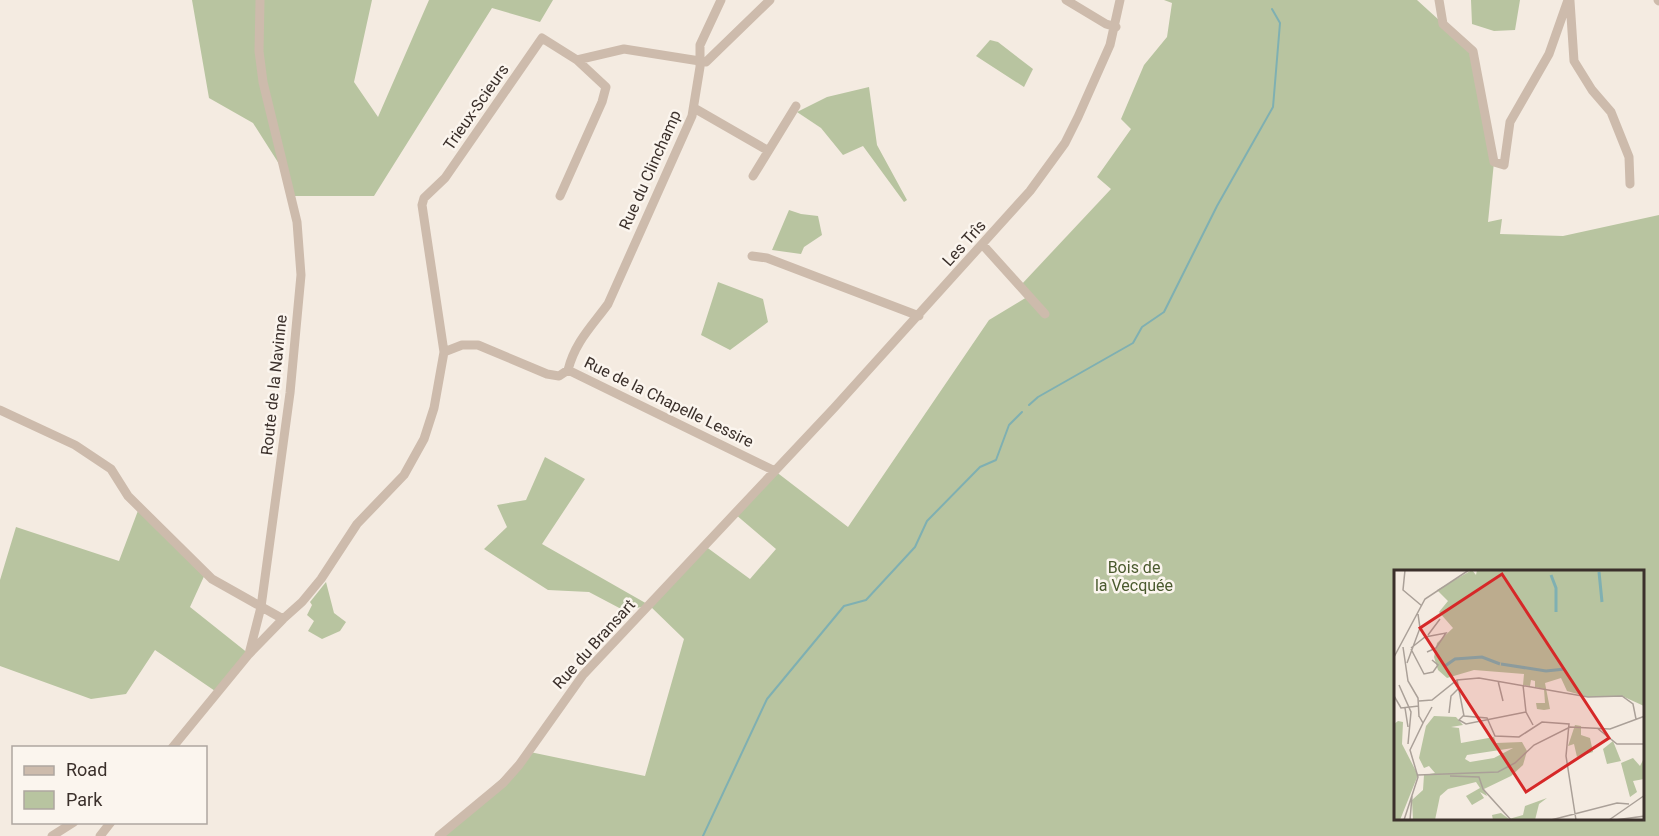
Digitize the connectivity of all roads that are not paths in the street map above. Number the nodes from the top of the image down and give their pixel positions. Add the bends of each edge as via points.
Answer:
1 (260, 0) edge
2 (721, 0) edge
3 (770, 0) edge
4 (1066, 0) edge
5 (1120, 0) edge
6 (1439, 0) edge
7 (1569, 0) edge
8 (1116, 27) junction
9 (577, 60) junction
10 (700, 61) junction
11 (795, 106) dead end
12 (694, 108) junction
13 (767, 150) junction
14 (753, 176) dead end
15 (1630, 184) dead end
16 (560, 196) dead end
17 (982, 244) junction
18 (752, 256) dead end
19 (1045, 314) dead end
20 (919, 316) junction
21 (444, 352) junction
22 (568, 370) junction
23 (0, 410) edge
24 (775, 471) junction
25 (261, 607) junction
26 (283, 619) junction
27 (249, 654) junction
28 (173, 746) edge
29 (71, 824) edge
30 (109, 824) edge
31 (52, 836) edge
32 (100, 836) edge
33 (439, 836) edge

1 - 25 street, Route de la Navinne via 263,82 297,222 301,275
2 - 10 street, Rue du Clinchamp via 703,39
3 - 10 street via 706,62
4 - 8 street
5 - 8 street, Les Trîs
6 - 7 street via 1443,24 1473,51 1494,162 1504,165 1510,122 1549,54
7 - 15 street via 1574,61 1611,112 1629,157
8 - 17 street, Les Trîs via 1065,143 1030,191
9 - 10 street via 624,50
9 - 16 street via 606,87
9 - 21 street, Trieux-Scieurs via 542,38 445,178 424,198
10 - 12 street, Rue du Clinchamp
11 - 13 street
12 - 13 street
12 - 22 street, Rue du Clinchamp via 608,304 587,328
13 - 14 street
17 - 19 street
17 - 20 street, Les Trîs
18 - 20 street via 767,258
20 - 24 street, Les Trîs
21 - 22 street, Rue de la Chapelle Lessire via 462,345 478,345 547,374 559,376
21 - 26 street via 434,408 404,476 357,524 315,586
22 - 24 street, Rue de la Chapelle Lessire
23 - 25 street via 75,445 111,469 139,508 212,579
24 - 33 street, Rue du Bransart via 573,686 503,783
25 - 26 street
25 - 27 street, Route de la Navinne
26 - 27 street
27 - 28 street, Route de la Navinne
29 - 31 street
30 - 32 street

